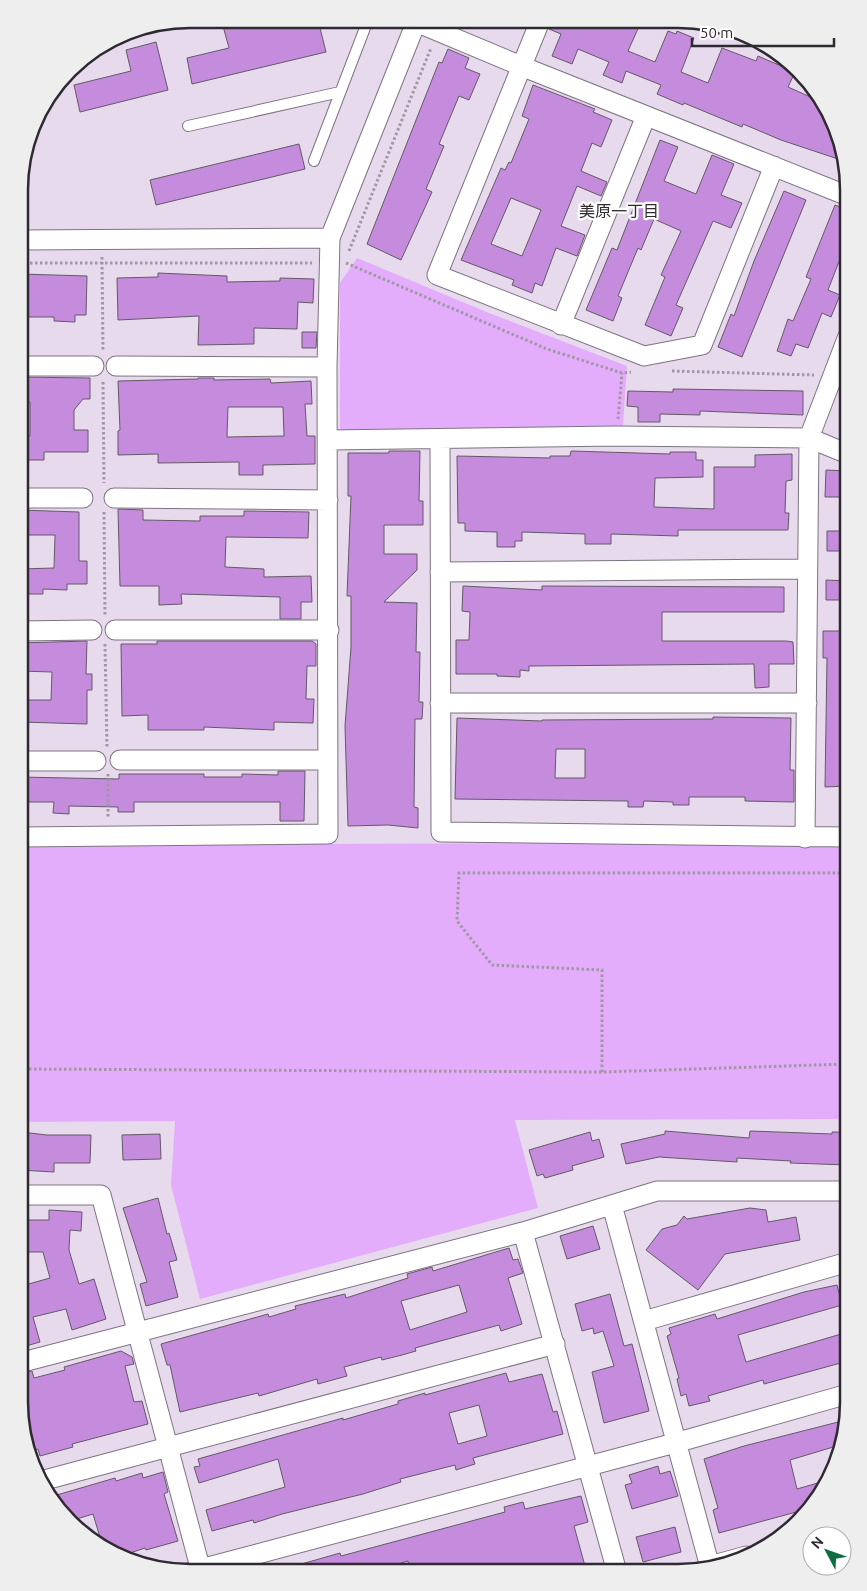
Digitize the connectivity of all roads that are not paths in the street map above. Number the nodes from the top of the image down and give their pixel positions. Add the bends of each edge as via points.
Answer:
1 (365, 28) edge
2 (408, 28) edge
3 (428, 28) edge
4 (537, 28) edge
5 (521, 66) junction
6 (340, 92) junction
7 (646, 116) junction
8 (188, 126) dead end
9 (314, 161) dead end
10 (774, 166) junction
11 (840, 193) edge
12 (330, 238) junction
13 (28, 240) edge
14 (561, 325) junction
15 (840, 359) edge
16 (28, 366) edge
17 (327, 367) junction
18 (809, 438) junction
19 (328, 440) junction
20 (440, 440) junction
21 (840, 451) edge
22 (28, 498) edge
23 (83, 498) dead end
24 (107, 498) road end
25 (328, 500) junction
26 (807, 569) junction
27 (440, 572) junction
28 (329, 630) junction
29 (28, 631) edge
30 (440, 703) junction
31 (807, 703) junction
32 (328, 760) junction
33 (28, 761) edge
34 (28, 837) edge
35 (839, 837) edge
36 (805, 838) junction
37 (839, 1191) edge
38 (28, 1195) edge
39 (612, 1205) junction
40 (523, 1232) junction
41 (839, 1265) edge
42 (644, 1321) junction
43 (137, 1331) junction
44 (555, 1344) junction
45 (28, 1361) edge
46 (839, 1397) edge
47 (675, 1443) junction
48 (168, 1447) junction
49 (588, 1465) junction
50 (48, 1479) edge
51 (708, 1560) edge
52 (197, 1564) edge
53 (221, 1564) edge
54 (615, 1564) edge

1 - 6 lane
2 - 12 street
3 - 5 street
4 - 5 street
5 - 7 street
5 - 14 street via 437,276
6 - 8 lane
6 - 9 lane
7 - 10 street
7 - 14 street
10 - 11 street
10 - 14 street via 702,345 644,356
12 - 13 street
12 - 17 street
15 - 18 street
16 - 17 street
17 - 19 street
18 - 20 street via 616,436
18 - 21 street
18 - 26 street
19 - 20 street
19 - 25 street
20 - 27 street
22 - 23 street
24 - 25 street
25 - 28 street
26 - 27 street
26 - 31 street
27 - 30 street
28 - 29 street
28 - 32 street
30 - 31 street
30 - 36 street via 441,832
31 - 36 street
32 - 33 street
32 - 34 street via 328,834
35 - 36 street
37 - 39 street via 657,1191
38 - 43 street via 101,1195
39 - 40 street
39 - 42 street
40 - 43 street
40 - 44 street
41 - 42 street
42 - 47 street
43 - 45 street
43 - 48 street
44 - 48 street
44 - 49 street
46 - 47 street
47 - 49 street
47 - 51 street
48 - 50 street
48 - 52 street
49 - 53 street
49 - 54 street

